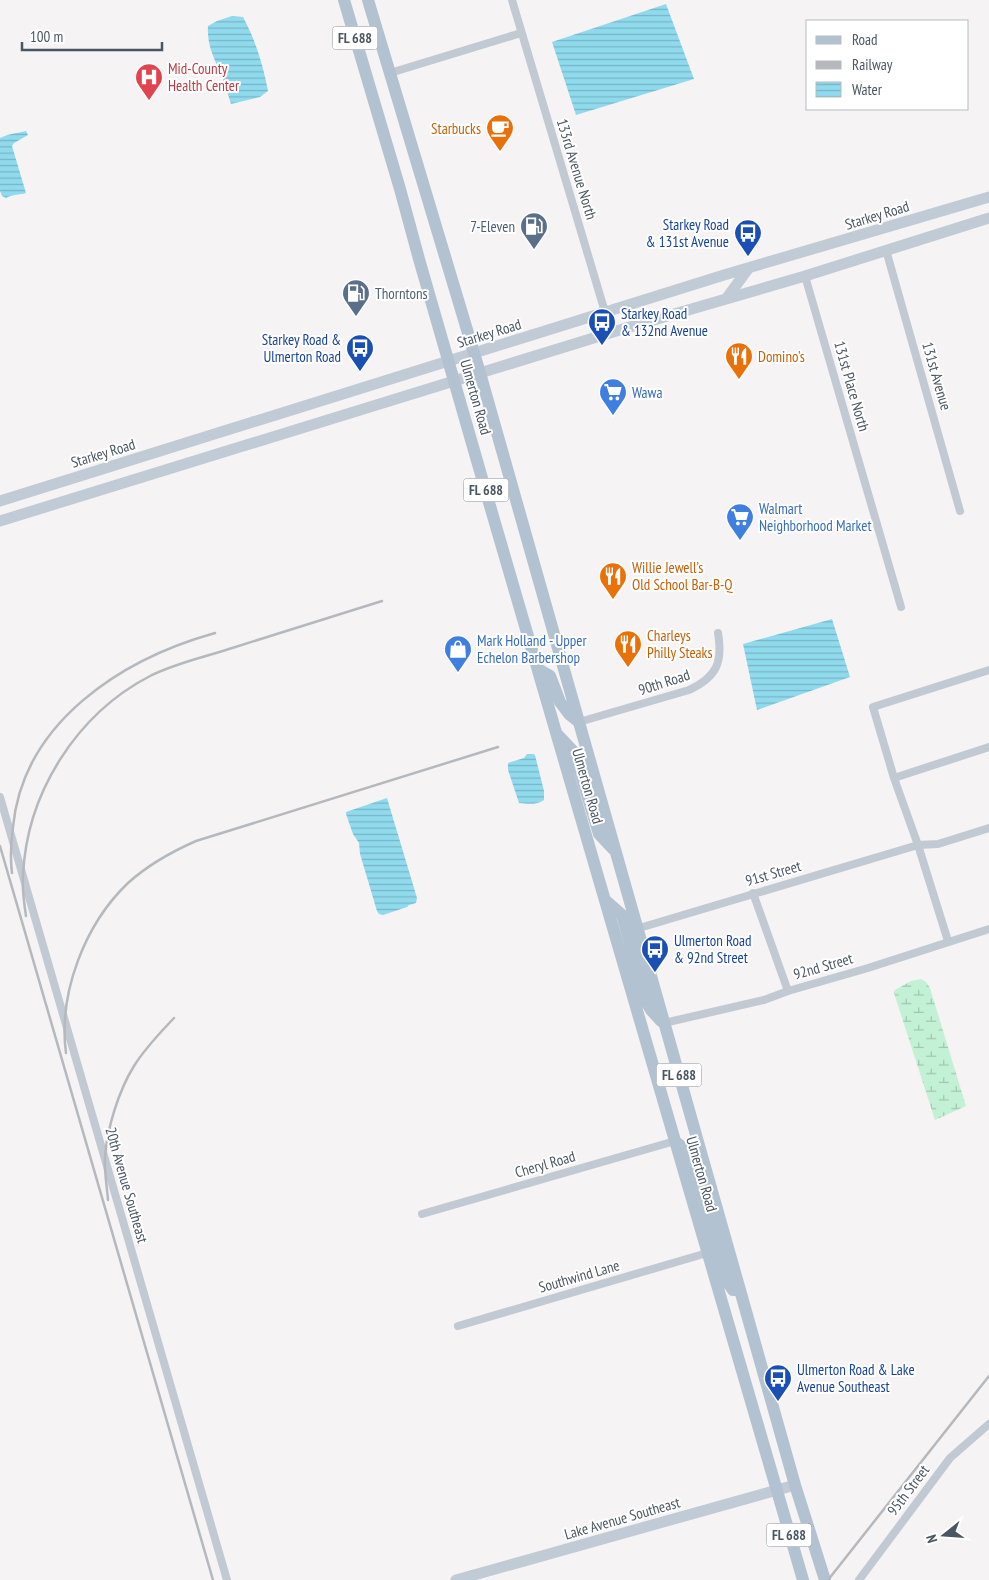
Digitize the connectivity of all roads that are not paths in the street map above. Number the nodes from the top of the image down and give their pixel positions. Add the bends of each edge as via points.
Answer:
1 (344, 0) edge
2 (368, 0) edge
3 (512, 0) edge
4 (521, 33) junction
5 (390, 73) junction
6 (988, 198) edge
7 (989, 218) edge
8 (886, 250) junction
9 (748, 269) junction
10 (805, 276) junction
11 (726, 299) junction
12 (605, 312) junction
13 (474, 353) junction
14 (449, 361) junction
15 (480, 373) junction
16 (455, 381) junction
17 (0, 501) edge
18 (960, 511) dead end
19 (0, 521) edge
20 (901, 607) dead end
21 (718, 633) dead end
22 (538, 669) junction
23 (989, 670) edge
24 (580, 722) junction
25 (556, 733) junction
26 (989, 747) edge
27 (894, 778) junction
28 (0, 797) edge
29 (989, 828) edge
30 (918, 845) junction
31 (615, 852) junction
32 (753, 893) junction
33 (605, 900) junction
34 (636, 928) junction
35 (989, 929) edge
36 (948, 941) junction
37 (788, 991) junction
38 (664, 1023) junction
39 (675, 1141) junction
40 (422, 1214) dead end
41 (707, 1253) junction
42 (740, 1290) junction
43 (458, 1326) dead end
44 (989, 1424) edge
45 (796, 1484) junction
46 (776, 1490) junction
47 (227, 1580) edge
48 (456, 1580) edge
49 (803, 1580) edge
50 (825, 1580) edge
51 (859, 1580) edge

1 - 14 main road, Ulmerton Road / FL 688
2 - 5 main road, Ulmerton Road / FL 688
3 - 4 street, 133rd Avenue North
4 - 5 street
4 - 12 street, 133rd Avenue North
5 - 13 main road, Ulmerton Road / FL 688
6 - 9 main road, Starkey Road
7 - 8 main road
8 - 10 main road
8 - 18 street, 131st Avenue
9 - 11 main road
9 - 12 main road, Starkey Road
10 - 11 main road
10 - 20 street, 131st Place North
11 - 15 main road
12 - 13 main road, Starkey Road
13 - 14 main road, Starkey Road
13 - 15 main road, Ulmerton Road / FL 688
14 - 16 main road, Ulmerton Road / FL 688
14 - 17 main road, Starkey Road
15 - 16 main road
15 - 24 main road, Ulmerton Road / FL 688
16 - 19 main road
16 - 22 main road, Ulmerton Road / FL 688
21 - 24 street, 90th Road via 719,661 714,671 699,685
22 - 24 main road via 550,676 560,702
22 - 25 main road, Ulmerton Road / FL 688
23 - 27 street via 873,707
24 - 31 main road, Ulmerton Road / FL 688
25 - 31 main road via 574,752 599,834
25 - 33 main road, Ulmerton Road / FL 688
26 - 27 street
27 - 30 street
28 - 47 street, 20th Avenue Southeast
29 - 30 street, 91st Street via 938,844
30 - 32 street, 91st Street
30 - 36 street
31 - 34 main road, Ulmerton Road / FL 688
32 - 34 street, 91st Street
32 - 37 street
33 - 38 main road via 622,915 648,1003 656,1018
33 - 39 main road, Ulmerton Road / FL 688
34 - 38 main road, Ulmerton Road / FL 688
35 - 36 street, 92nd Street
36 - 37 street, 92nd Street
37 - 38 street, 92nd Street via 764,1000
38 - 42 main road, Ulmerton Road / FL 688
39 - 40 street, Cheryl Road
39 - 41 main road, Ulmerton Road / FL 688
39 - 42 main road via 692,1160 728,1283 733,1290
41 - 43 street, Southwind Lane
41 - 46 main road, Ulmerton Road / FL 688
42 - 45 main road, Ulmerton Road / FL 688
44 - 51 street, 95th Street via 950,1458
45 - 46 main road, Lake Avenue Southeast
45 - 50 main road, Ulmerton Road / FL 688
46 - 48 main road, Lake Avenue Southeast
46 - 49 main road, Ulmerton Road / FL 688

